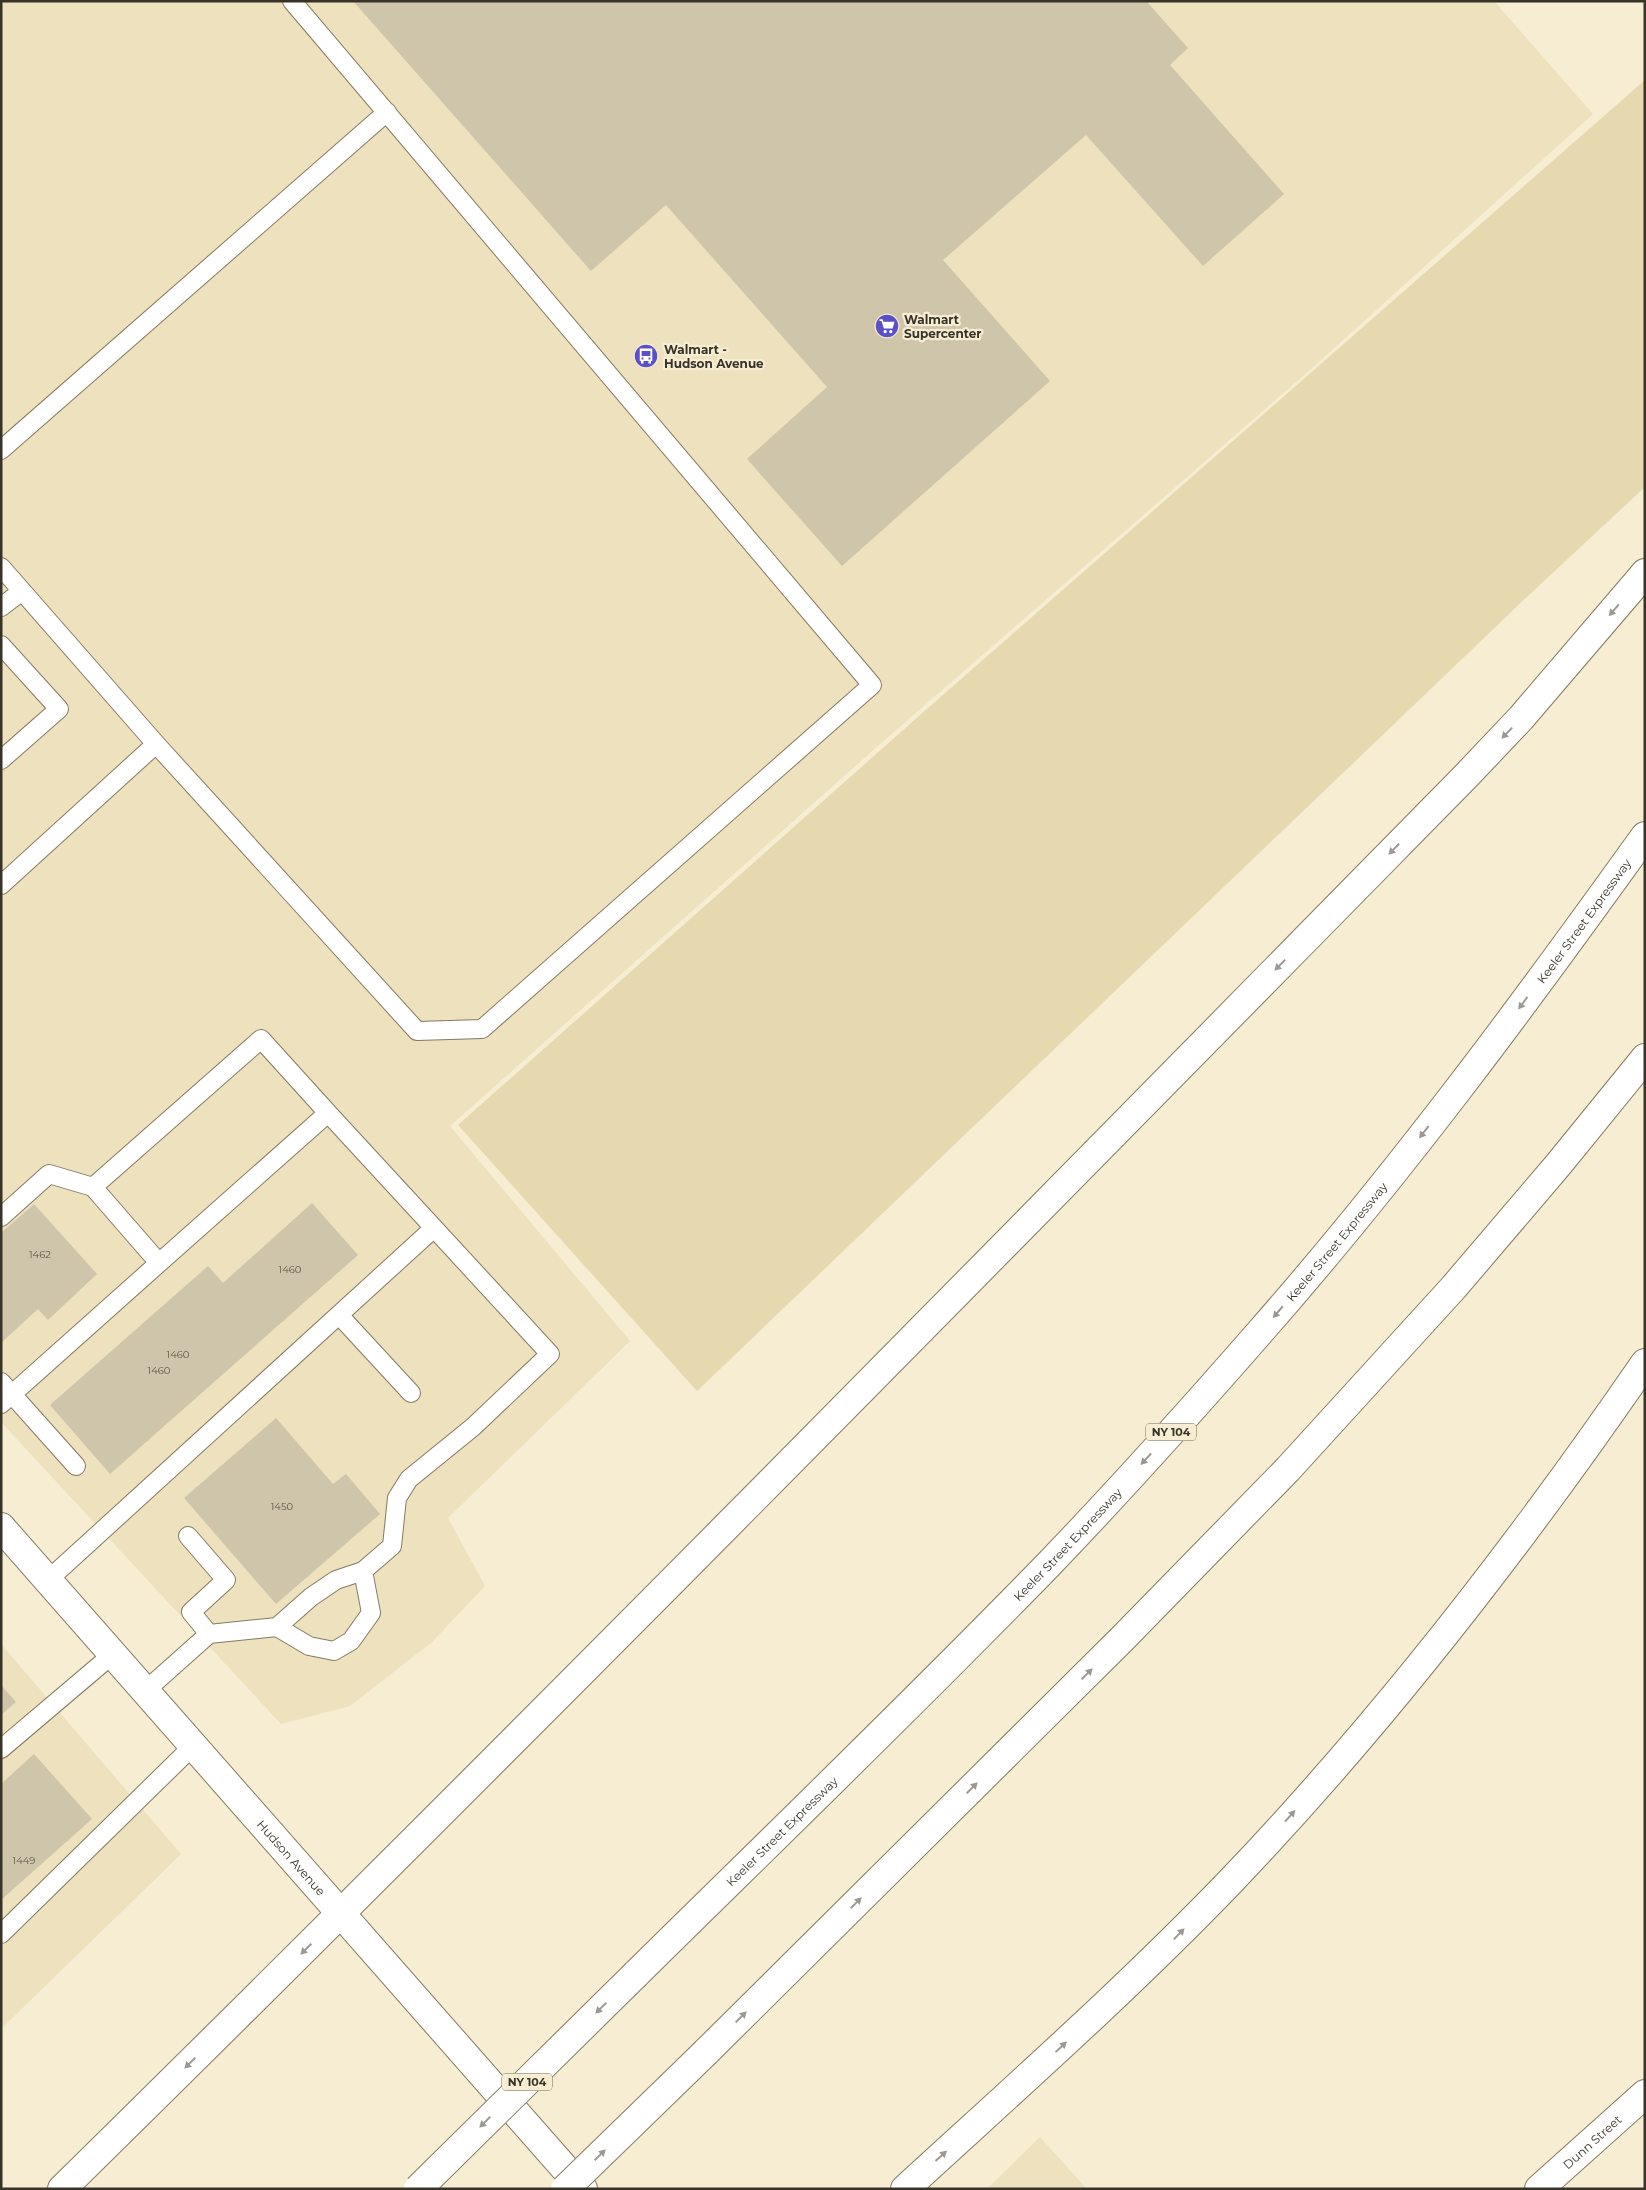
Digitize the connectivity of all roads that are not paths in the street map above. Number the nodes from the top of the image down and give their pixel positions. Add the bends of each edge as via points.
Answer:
1 (292, 1) edge
2 (387, 112) junction
3 (1, 450) edge
4 (1, 567) edge
5 (1645, 573) edge
6 (22, 590) junction
7 (1, 608) edge
8 (1, 645) edge
9 (156, 744) junction
10 (1, 760) edge
11 (1645, 836) edge
12 (1, 885) edge
13 (1645, 1058) edge
14 (328, 1112) junction
15 (93, 1187) junction
16 (1, 1217) edge
17 (434, 1228) junction
18 (159, 1263) junction
19 (339, 1315) junction
20 (1645, 1364) edge
21 (5, 1393) edge
22 (411, 1393) dead end
23 (76, 1466) dead end
24 (1, 1527) edge
25 (188, 1536) dead end
26 (364, 1571) junction
27 (48, 1580) junction
28 (278, 1627) junction
29 (209, 1634) junction
30 (113, 1654) junction
31 (144, 1691) junction
32 (193, 1746) junction
33 (1, 1749) edge
34 (341, 1914) junction
35 (1, 1934) edge
36 (1645, 2094) edge
37 (62, 2189) edge
38 (418, 2189) edge
39 (565, 2189) edge
40 (583, 2189) edge
41 (905, 2189) edge
42 (1539, 2189) edge

1 - 2 lane
2 - 3 lane
2 - 9 lane via 872,684 482,1030 417,1031
4 - 6 lane
5 -> 34 main road via 1467,775 853,1400
6 - 7 lane
6 - 9 lane
8 - 10 lane via 59,709
9 - 12 lane
11 -> 38 main road, Keeler Street Expressway / NY 104, bridge via 1523,1004 1359,1213 1257,1336 1131,1476 1026,1587
39 -> 13 main road, bridge via 1123,1638 1275,1483 1460,1280
14 - 15 lane via 261,1039
14 - 17 lane
14 - 18 lane
15 - 16 lane via 49,1174
15 - 18 lane
17 - 19 lane
17 - 26 lane via 550,1354 473,1427 409,1479 397,1498 392,1546
18 - 21 lane
19 - 22 lane
19 - 27 lane
41 -> 20 main road via 1120,1992 1287,1820 1392,1700 1491,1576
21 - 23 lane
24 - 27 main road, Hudson Avenue
25 - 29 lane via 226,1580 191,1612
26 - 28 lane via 336,1580 311,1597
26 - 28 lane via 371,1613 351,1640 334,1651 310,1646
27 - 30 main road, Hudson Avenue
28 - 29 lane
29 - 31 lane
30 - 31 main road, Hudson Avenue
30 - 33 lane
31 - 32 main road, Hudson Avenue
32 - 34 main road, Hudson Avenue
32 - 35 lane
34 -> 37 main road
34 - 40 main road, Hudson Avenue
36 - 42 main road, Dunn Street

